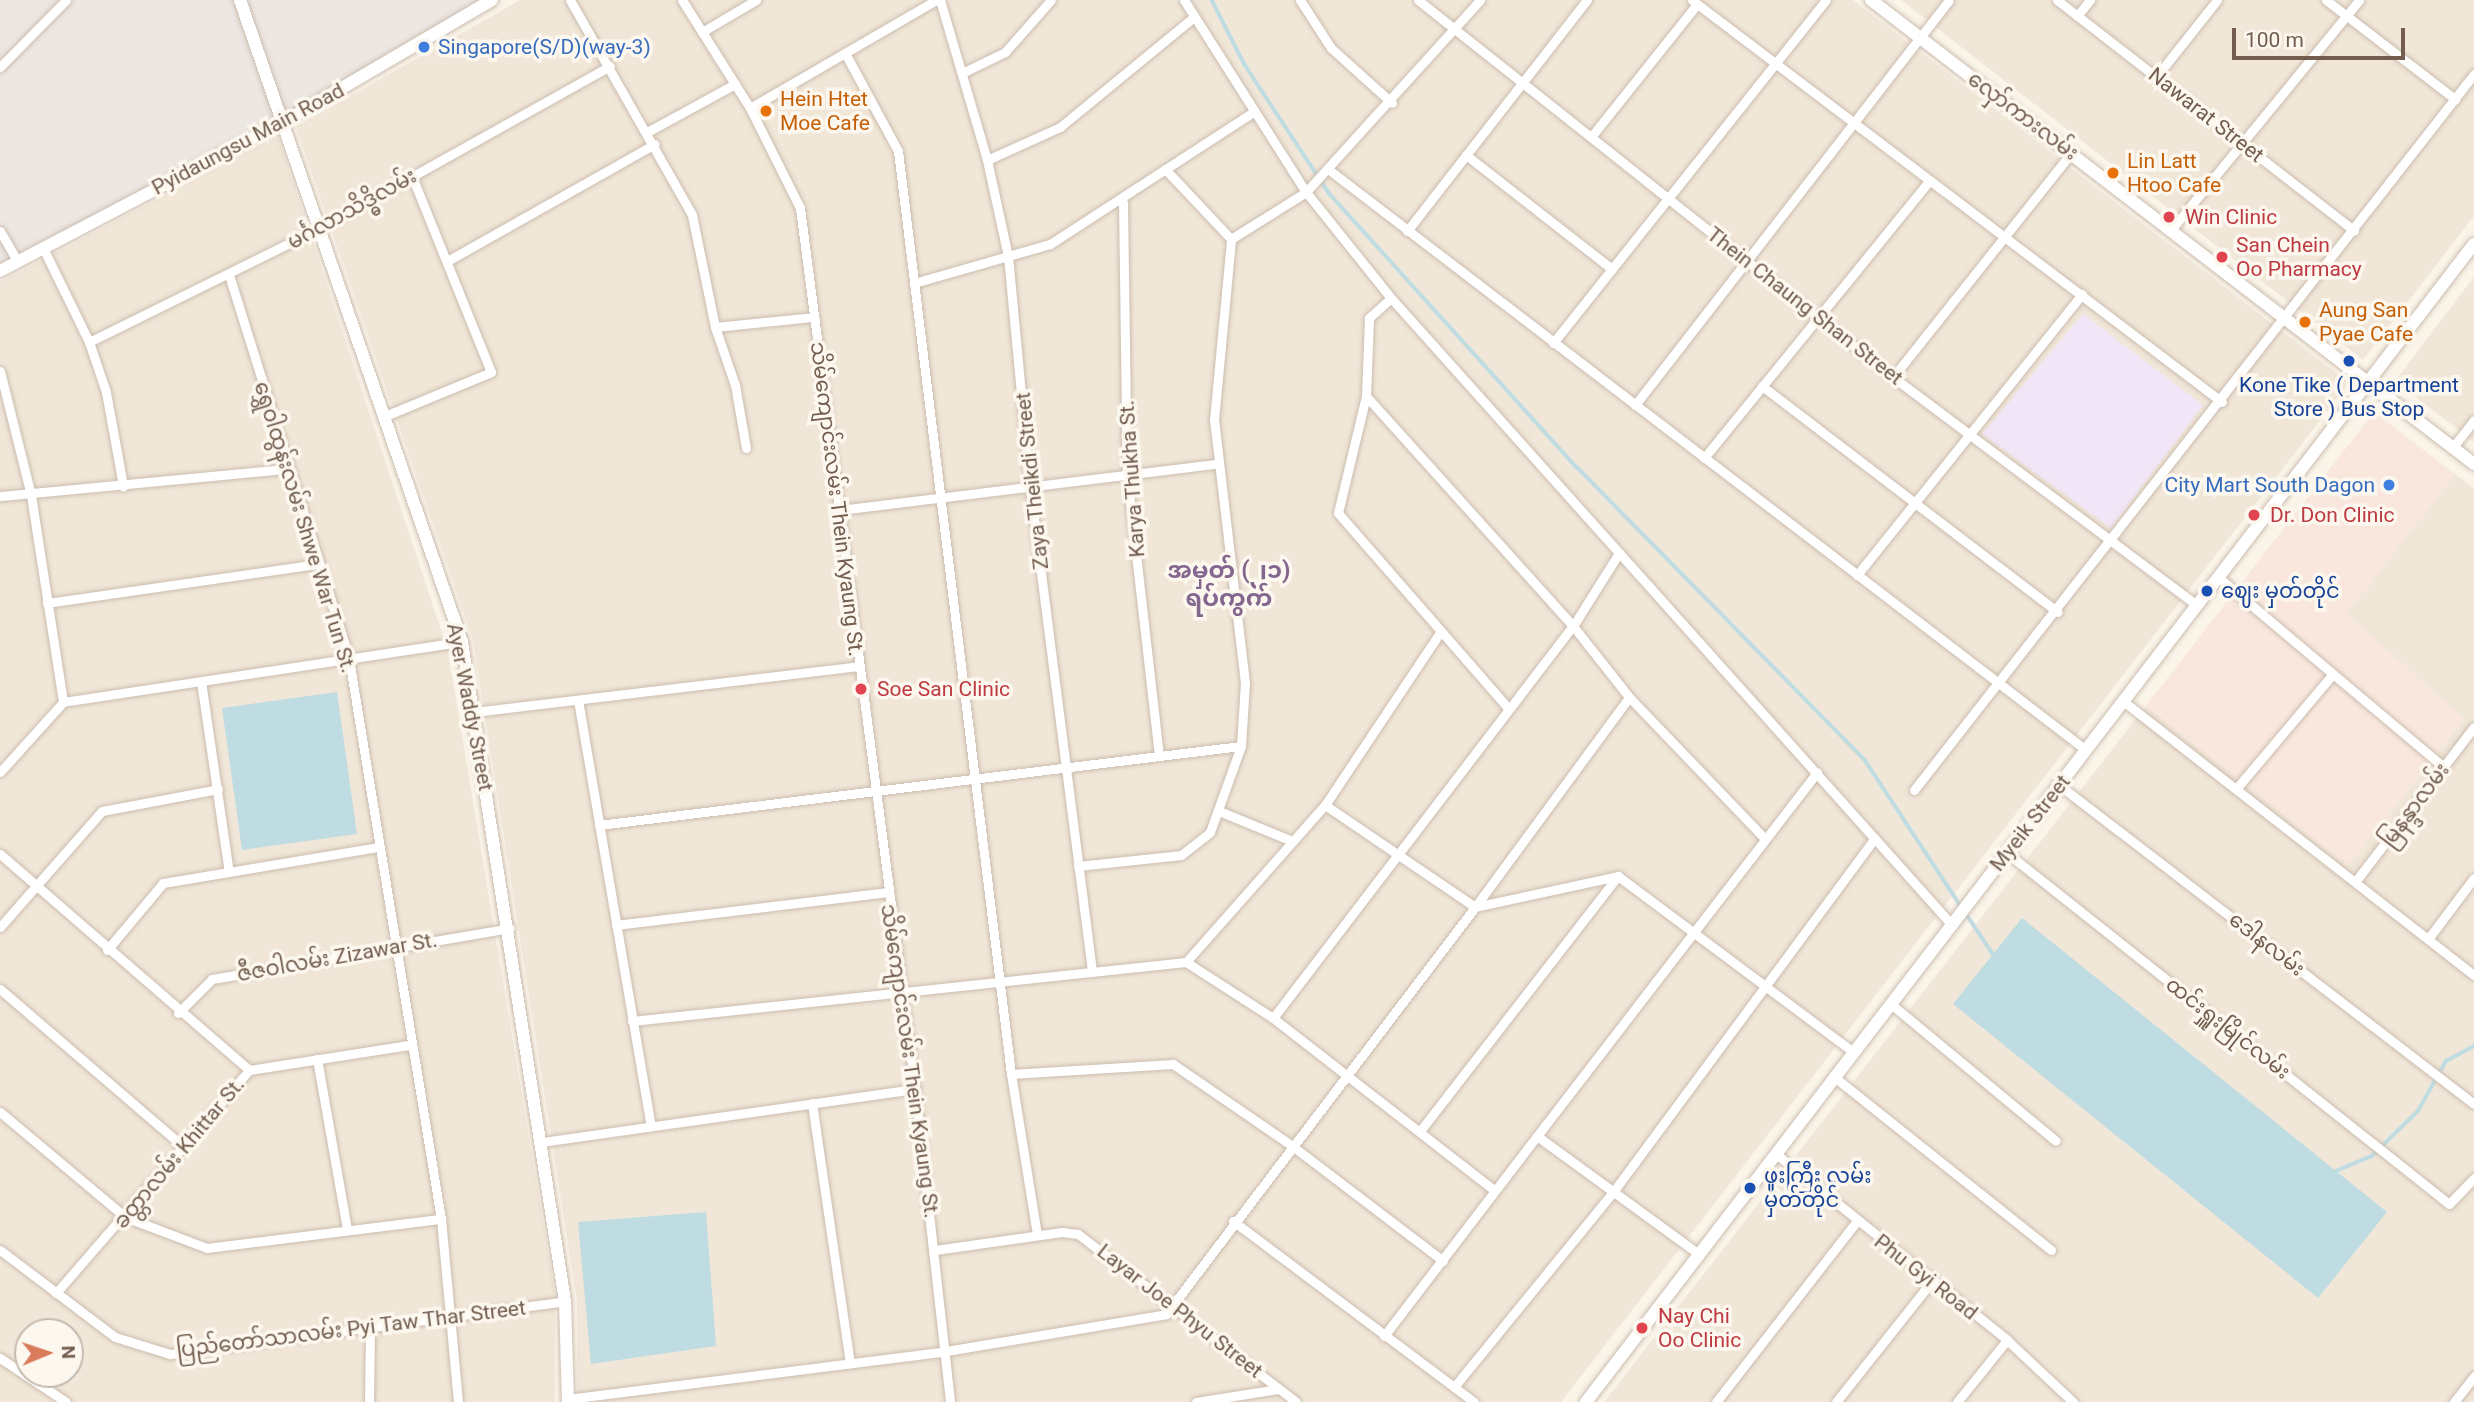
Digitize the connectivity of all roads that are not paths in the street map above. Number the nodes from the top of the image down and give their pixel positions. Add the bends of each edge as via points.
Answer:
1 (66, 0) edge
2 (240, 0) edge
3 (492, 0) edge
4 (570, 0) edge
5 (682, 0) edge
6 (756, 0) edge
7 (938, 0) edge
8 (1051, 0) edge
9 (1184, 0) edge
10 (1300, 0) edge
11 (1419, 0) edge
12 (1480, 0) edge
13 (1587, 0) edge
14 (1826, 0) edge
15 (1871, 0) edge
16 (1949, 0) edge
17 (2057, 0) edge
18 (2090, 0) edge
19 (2217, 0) edge
20 (2326, 0) edge
21 (2359, 0) edge
22 (1694, 2) edge
23 (2077, 16) junction
24 (2346, 16) junction
25 (1194, 17) junction
26 (1456, 30) junction
27 (702, 32) junction
28 (1920, 37) junction
29 (845, 54) junction
30 (1776, 64) junction
31 (1, 65) edge
32 (610, 66) junction
33 (962, 73) junction
34 (2474, 74) edge
35 (2156, 77) junction
36 (1523, 83) junction
37 (735, 84) junction
38 (2455, 99) junction
39 (1392, 103) junction
40 (750, 108) junction
41 (1253, 112) junction
42 (284, 122) junction
43 (1853, 122) junction
44 (649, 131) junction
45 (1591, 137) junction
46 (2242, 143) junction
47 (656, 144) junction
48 (2071, 153) junction
49 (1466, 155) junction
50 (987, 160) junction
51 (1165, 169) junction
52 (1326, 171) junction
53 (412, 176) junction
54 (1929, 181) junction
55 (1306, 192) junction
56 (1668, 198) junction
57 (1123, 202) junction
58 (320, 228) junction
59 (2171, 230) junction
60 (2354, 230) junction
61 (0, 231) edge
62 (1407, 231) junction
63 (2005, 237) junction
64 (1231, 239) junction
65 (2474, 244) edge
66 (43, 248) junction
67 (1009, 256) junction
68 (449, 260) junction
69 (1747, 260) junction
70 (17, 261) junction
71 (1612, 269) junction
72 (0, 271) edge
73 (229, 275) junction
74 (914, 283) junction
75 (2082, 293) junction
76 (1391, 298) junction
77 (1819, 316) junction
78 (814, 317) junction
79 (2286, 319) junction
80 (715, 327) junction
81 (89, 342) junction
82 (1553, 343) junction
83 (0, 371) edge
84 (1893, 377) junction
85 (2368, 382) junction
86 (1762, 386) junction
87 (3, 390) edge
88 (1366, 396) junction
89 (2222, 402) junction
90 (1634, 405) junction
91 (384, 416) junction
92 (2474, 419) edge
93 (1970, 434) junction
94 (2452, 447) junction
95 (746, 449) dead end
96 (1704, 458) junction
97 (1217, 464) junction
98 (2474, 464) edge
99 (286, 469) junction
100 (1127, 475) junction
101 (123, 486) junction
102 (1030, 487) junction
103 (31, 495) junction
104 (0, 496) edge
105 (942, 497) junction
106 (1915, 503) junction
107 (840, 510) junction
108 (2112, 542) junction
109 (1619, 553) junction
110 (317, 564) junction
111 (1857, 575) junction
112 (2218, 578) junction
113 (47, 603) junction
114 (2197, 605) junction
115 (2058, 612) junction
116 (1573, 626) junction
117 (1441, 631) junction
118 (462, 642) junction
119 (349, 659) junction
120 (858, 666) junction
121 (2333, 674) junction
122 (201, 681) junction
123 (2001, 685) junction
124 (1629, 697) junction
125 (578, 700) junction
126 (2123, 701) junction
127 (63, 702) junction
128 (1508, 709) junction
129 (474, 712) junction
130 (2474, 727) edge
131 (1241, 746) junction
132 (2086, 750) junction
133 (1159, 756) junction
134 (1066, 767) junction
135 (2444, 767) junction
136 (0, 772) edge
137 (1817, 772) junction
138 (976, 778) junction
139 (2059, 785) junction
140 (218, 789) junction
141 (2236, 789) junction
142 (1914, 790) dead end
143 (875, 791) junction
144 (1325, 805) junction
145 (1219, 811) junction
146 (599, 825) junction
147 (1764, 838) junction
148 (1875, 838) junction
149 (1292, 841) junction
150 (379, 847) junction
151 (0, 853) edge
152 (2007, 853) junction
153 (1397, 854) junction
154 (1078, 866) junction
155 (229, 872) junction
156 (1618, 876) junction
157 (2474, 878) edge
158 (2355, 882) junction
159 (36, 886) junction
160 (888, 892) junction
161 (1475, 906) junction
162 (616, 925) junction
163 (1952, 925) junction
164 (0, 927) edge
165 (510, 928) junction
166 (1693, 936) junction
167 (2428, 939) junction
168 (395, 948) junction
169 (107, 950) junction
170 (1186, 962) junction
171 (1092, 968) junction
172 (2474, 975) edge
173 (1000, 979) junction
174 (1763, 987) junction
175 (0, 989) edge
176 (900, 991) junction
177 (1891, 1004) junction
178 (178, 1013) junction
179 (1273, 1018) junction
180 (632, 1021) junction
181 (409, 1045) junction
182 (1851, 1050) junction
183 (317, 1059) junction
184 (250, 1070) junction
185 (1011, 1074) junction
186 (1346, 1074) junction
187 (1833, 1076) junction
188 (915, 1089) junction
189 (812, 1103) junction
190 (2474, 1104) edge
191 (0, 1112) edge
192 (650, 1126) junction
193 (1420, 1131) junction
194 (1537, 1136) junction
195 (2056, 1141) dead end
196 (542, 1142) junction
197 (1291, 1145) junction
198 (185, 1147) junction
199 (1776, 1154) junction
200 (2474, 1178) edge
201 (1494, 1189) junction
202 (1613, 1192) junction
203 (125, 1217) junction
204 (441, 1219) junction
205 (1233, 1221) junction
206 (1857, 1221) junction
207 (347, 1230) junction
208 (1037, 1235) junction
209 (935, 1250) junction
210 (2051, 1250) dead end
211 (2, 1254) edge
212 (1699, 1254) junction
213 (1443, 1261) junction
214 (1931, 1282) junction
215 (57, 1293) junction
216 (565, 1301) junction
217 (1173, 1308) junction
218 (454, 1317) junction
219 (370, 1328) junction
220 (1384, 1336) junction
221 (2007, 1340) junction
222 (946, 1351) junction
223 (0, 1358) edge
224 (850, 1363) junction
225 (2474, 1376) edge
226 (1454, 1387) junction
227 (1278, 1389) junction
228 (568, 1400) edge
229 (66, 1402) edge
230 (369, 1402) edge
231 (458, 1402) edge
232 (950, 1402) edge
233 (1196, 1402) edge
234 (1296, 1402) edge
235 (1474, 1402) edge
236 (1586, 1402) edge
237 (1716, 1402) edge
238 (1836, 1402) edge
239 (1957, 1402) edge
240 (2073, 1402) edge
241 (2454, 1402) edge

1 - 31 street
2 - 42 street, Ayer Waddy Street
3 - 42 street, Pyidaungsu Main Road
4 - 32 street
5 - 27 street, သိမ်ကျောင်းလမ်း Thein Kyaung St.
6 - 27 street
7 - 29 street
7 - 33 street, Zaya Theikdi Street
8 - 33 street via 1005,52
9 - 25 street
10 - 39 street via 1331,48
11 - 26 street, Thein Chaung Shan Street
12 - 26 street
13 - 36 street
14 - 30 street
15 - 28 street, လှော်ကားလမ်း
16 - 28 street
17 - 23 street, Nawarat Street
18 - 23 street
19 - 35 street
20 - 24 street
21 - 24 street
22 - 30 street
22 - 45 street
23 - 35 street, Nawarat Street
24 - 38 street
24 - 46 street
25 - 41 street
25 - 50 street via 1060,127
26 - 36 street, Thein Chaung Shan Street
26 - 39 street
27 - 37 street, သိမ်ကျောင်းလမ်း Thein Kyaung St.
28 - 43 street
28 - 48 street, လှော်ကားလမ်း
29 - 40 street
29 - 74 street via 898,151
30 - 43 street
30 - 56 street
32 - 44 street
32 - 53 street, မင်္ဂလာသိဒ္ဓိလမ်း
33 - 50 street, Zaya Theikdi Street
34 - 38 street
35 - 46 street, Nawarat Street
36 - 45 street, Thein Chaung Shan Street
36 - 49 street
37 - 40 street, သိမ်ကျောင်းလမ်း Thein Kyaung St.
37 - 44 street
38 - 60 street
39 - 52 street
40 - 78 street, သိမ်ကျောင်းလမ်း Thein Kyaung St. via 800,208
41 - 51 street
41 - 55 street
42 - 58 street, Ayer Waddy Street
42 - 66 street, Pyidaungsu Main Road
43 - 54 street
43 - 69 street
44 - 47 street
45 - 56 street, Thein Chaung Shan Street
46 - 59 street
46 - 60 street, Nawarat Street
47 - 68 street
47 - 80 street via 692,215
48 - 59 street, လှော်ကားလမ်း
48 - 63 street
49 - 62 street
49 - 71 street
50 - 67 street, Zaya Theikdi Street
51 - 57 street
51 - 64 street
52 - 55 street
52 - 62 street
53 - 58 street, မင်္ဂလာသိဒ္ဓိလမ်း
53 - 68 street
54 - 63 street
54 - 77 street
55 - 64 street
55 - 76 street
56 - 69 street, Thein Chaung Shan Street
56 - 71 street
57 - 67 street via 1050,244
57 - 100 street, Karya Thukha St.
58 - 73 street, မင်္ဂလာသိဒ္ဓိလမ်း
58 - 91 street, Ayer Waddy Street
59 - 79 street, လှော်ကားလမ်း
60 - 79 street
61 - 70 street
62 - 82 street
63 - 75 street
63 - 84 street
64 - 97 street via 1214,421
65 - 85 street, Myeik Street
66 - 70 street, Pyidaungsu Main Road
66 - 81 street
67 - 74 street
67 - 102 street, Zaya Theikdi Street
68 - 91 street via 491,372
69 - 77 street, Thein Chaung Shan Street
69 - 90 street
70 - 72 street, Pyidaungsu Main Road
71 - 82 street
73 - 81 street, မင်္ဂလာသိဒ္ဓိလမ်း
73 - 99 street, ရွှေဝါထွန်းလမ်း Shwe War Tun St.
74 - 105 street
75 - 89 street
75 - 93 street
76 - 88 street via 1369,318
76 - 109 street
77 - 84 street, Thein Chaung Shan Street
77 - 86 street
78 - 80 street
78 - 107 street, သိမ်ကျောင်းလမ်း Thein Kyaung St.
79 - 85 street, လှော်ကားလမ်း
79 - 89 street
80 - 95 street via 735,386
81 - 101 street via 106,392
82 - 90 street
83 - 87 street
84 - 93 street, Thein Chaung Shan Street
85 - 94 street, လှော်ကားလမ်း
85 - 112 street, Myeik Street
86 - 96 street
86 - 106 street
87 - 103 street
88 - 116 street
88 - 117 street via 1338,513
89 - 108 street
90 - 96 street
91 - 118 street, Ayer Waddy Street
92 - 94 street
93 - 106 street
93 - 108 street, Thein Chaung Shan Street
94 - 98 street, လှော်ကားလမ်း
96 - 111 street
97 - 100 street
97 - 131 street via 1245,683
99 - 101 street
99 - 110 street, ရွှေဝါထွန်းလမ်း Shwe War Tun St.
100 - 102 street
100 - 133 street, Karya Thukha St.
101 - 103 street
102 - 105 street
102 - 134 street, Zaya Theikdi Street
103 - 104 street
103 - 113 street
105 - 107 street
105 - 138 street
106 - 111 street
106 - 115 street
107 - 120 street, သိမ်ကျောင်းလမ်း Thein Kyaung St.
108 - 114 street, Thein Chaung Shan Street
108 - 115 street
109 - 116 street
109 - 137 street
110 - 113 street
110 - 119 street, ရွှေဝါထွန်းလမ်း Shwe War Tun St.
111 - 123 street
112 - 114 street, Myeik Street
112 - 121 street
113 - 127 street
114 - 126 street, Myeik Street
115 - 123 street
116 - 124 street
116 - 128 street
117 - 128 street
117 - 144 street
118 - 119 street
118 - 129 street, Ayer Waddy Street
119 - 122 street
119 - 150 street, ရွှေဝါထွန်းလမ်း Shwe War Tun St.
120 - 125 street
120 - 143 street, သိမ်ကျောင်းလမ်း Thein Kyaung St.
121 - 135 street
121 - 141 street
122 - 127 street
122 - 140 street
123 - 132 street
123 - 142 street
124 - 147 street
124 - 161 street
125 - 129 street
125 - 146 street
126 - 132 street, Myeik Street
126 - 141 street
127 - 136 street
128 - 153 street
129 - 165 street, Ayer Waddy Street
130 - 135 street, မြနန္ဒာလမ်း
131 - 133 street
131 - 145 street
132 - 139 street, Myeik Street
133 - 134 street
134 - 138 street
134 - 154 street, Zaya Theikdi Street
135 - 158 street, မြနန္ဒာလမ်း
137 - 147 street
137 - 148 street
138 - 143 street
138 - 173 street
139 - 152 street, Myeik Street
139 - 190 street, ဒေါနလမ်း
140 - 155 street
140 - 159 street via 102,811
141 - 158 street
143 - 146 street
143 - 160 street, သိမ်ကျောင်းလမ်း Thein Kyaung St.
144 - 149 street
144 - 153 street
145 - 149 street
145 - 154 street via 1210,832 1181,855
146 - 162 street
147 - 166 street
148 - 163 street
148 - 174 street
149 - 170 street
150 - 155 street
150 - 168 street, ရွှေဝါထွန်းလမ်း Shwe War Tun St.
151 - 159 street
152 - 163 street, Myeik Street
152 - 200 street, ထင်းရှူးမြိုင်လမ်း via 2449,1204
153 - 161 street
153 - 179 street
154 - 171 street, Zaya Theikdi Street
155 - 169 street via 163,883
156 - 161 street
156 - 166 street
156 - 193 street
157 - 167 street
158 - 167 street
159 - 164 street
159 - 169 street
160 - 162 street
160 - 176 street, သိမ်ကျောင်းလမ်း Thein Kyaung St.
161 - 186 street
162 - 180 street
163 - 177 street, Myeik Street
165 - 168 street, ဇီဇဝါလမ်း Zizawar St.
165 - 196 street, Ayer Waddy Street
166 - 174 street
166 - 194 street
167 - 172 street
168 - 178 street, ဇီဇဝါလမ်း Zizawar St. via 212,979
168 - 181 street, ရွှေဝါထွန်းလမ်း Shwe War Tun St.
169 - 178 street
170 - 171 street
170 - 179 street
171 - 173 street
173 - 176 street
173 - 185 street
174 - 182 street
174 - 202 street
175 - 198 street
176 - 180 street
176 - 188 street, သိမ်ကျောင်းလမ်း Thein Kyaung St.
177 - 182 street, Myeik Street
177 - 195 street
178 - 184 street
179 - 186 street
180 - 192 street
181 - 183 street, ခတ္တာလမ်း Khittar St.
181 - 204 street, ရွှေဝါထွန်းလမ်း Shwe War Tun St.
182 - 187 street, Myeik Street
183 - 184 street, ခတ္တာလမ်း Khittar St.
183 - 207 street
184 - 198 street, ခတ္တာလမ်း Khittar St.
185 - 197 street via 1173,1064
185 - 208 street
186 - 193 street
186 - 197 street
187 - 199 street, Myeik Street
187 - 210 street
188 - 189 street
188 - 209 street, သိမ်ကျောင်းလမ်း Thein Kyaung St.
189 - 192 street
189 - 224 street
191 - 203 street
192 - 196 street
193 - 201 street
194 - 201 street
194 - 202 street
196 - 216 street, Ayer Waddy Street
197 - 205 street
197 - 213 street
198 - 203 street, ခတ္တာလမ်း Khittar St.
199 - 206 street, Phu Gyi Road
199 - 212 street, Myeik Street
201 - 213 street
202 - 212 street
202 - 226 street
203 - 207 street via 207,1248
203 - 215 street, ခတ္တာလမ်း Khittar St.
204 - 207 street
204 - 218 street, ရွှေဝါထွန်းလမ်း Shwe War Tun St.
205 - 217 street
205 - 220 street
206 - 214 street, Phu Gyi Road
206 - 237 street
208 - 209 street, Layar Joe Phyu Street
208 - 217 street, Layar Joe Phyu Street via 1062,1231 1092,1241
209 - 222 street, သိမ်ကျောင်းလမ်း Thein Kyaung St.
211 - 215 street, ပြည်တော်သာလမ်း Pyi Taw Thar Street
212 - 236 street, Myeik Street
213 - 220 street
214 - 221 street, Phu Gyi Road
214 - 238 street
215 - 219 street, ပြည်တော်သာလမ်း Pyi Taw Thar Street via 115,1336 170,1354
216 - 218 street, ပြည်တော်သာလမ်း Pyi Taw Thar Street
216 - 228 street, Ayer Waddy Street
217 - 222 street via 1156,1318
217 - 227 street, Layar Joe Phyu Street
218 - 219 street, ပြည်တော်သာလမ်း Pyi Taw Thar Street
218 - 231 street, ရွှေဝါထွန်းလမ်း Shwe War Tun St.
219 - 230 street
220 - 226 street
221 - 239 street
221 - 240 street, Phu Gyi Road
222 - 224 street
222 - 232 street, သိမ်ကျောင်းလမ်း Thein Kyaung St.
223 - 229 street
224 - 228 street
225 - 241 street
226 - 235 street
227 - 233 street
227 - 234 street, Layar Joe Phyu Street

